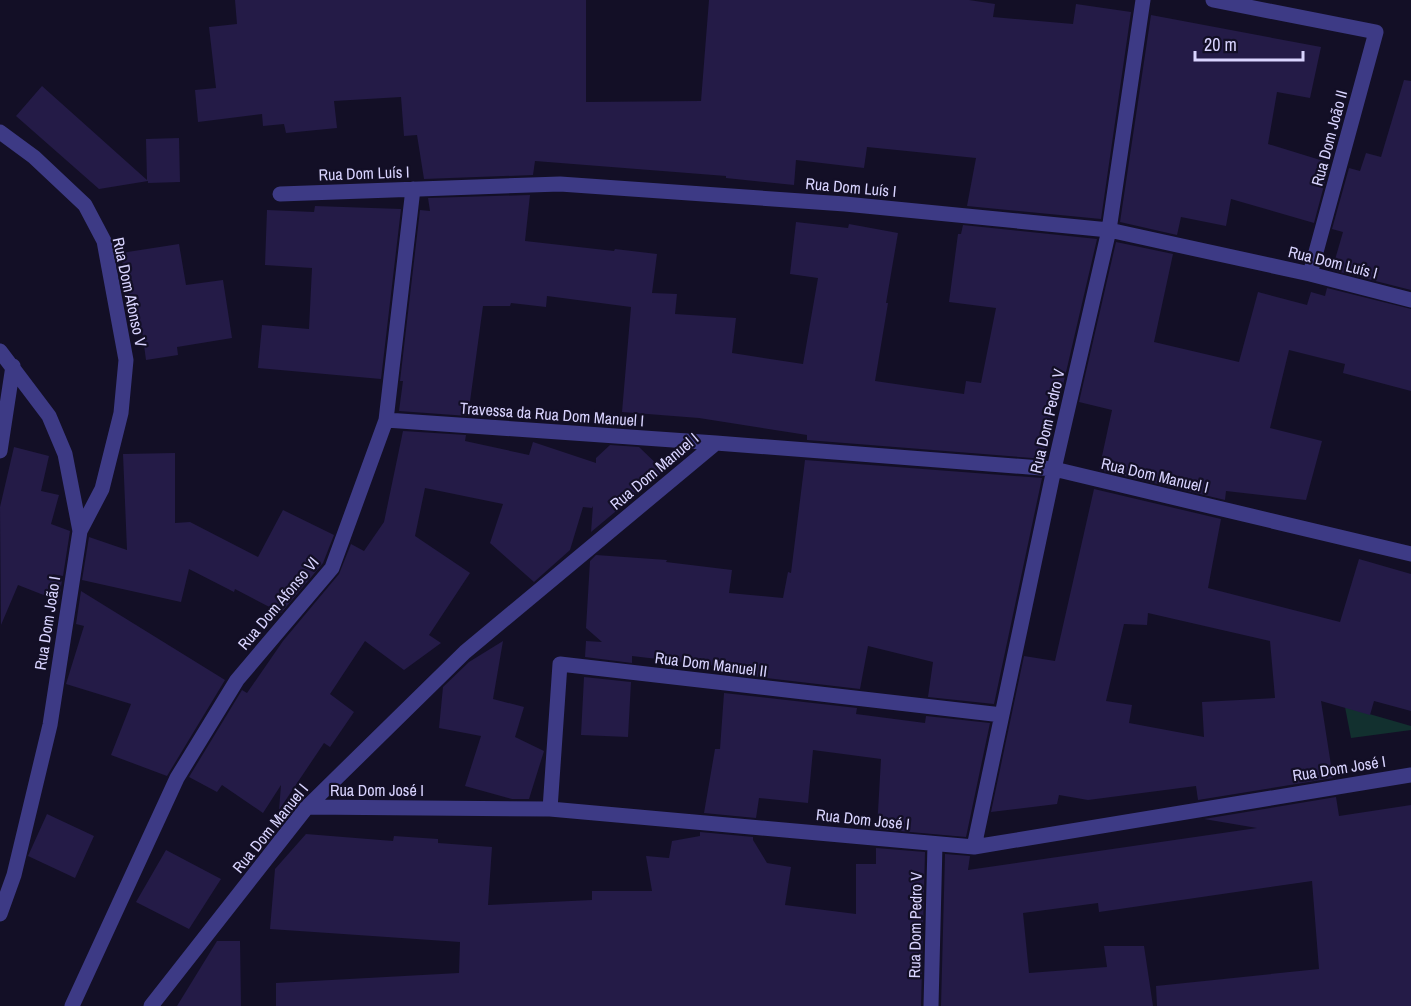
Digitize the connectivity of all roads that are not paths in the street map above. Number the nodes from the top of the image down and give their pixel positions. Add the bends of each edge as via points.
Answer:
1 (1143, 0) edge
2 (1213, 0) edge
3 (0, 132) edge
4 (413, 189) junction
5 (280, 194) dead end
6 (1109, 230) junction
7 (1310, 274) junction
8 (1411, 300) edge
9 (0, 351) edge
10 (13, 366) junction
11 (386, 420) junction
12 (716, 443) junction
13 (0, 451) edge
14 (1054, 469) junction
15 (80, 531) junction
16 (1411, 554) edge
17 (1002, 715) junction
18 (1411, 774) edge
19 (307, 807) junction
20 (550, 809) junction
21 (935, 844) junction
22 (974, 847) junction
23 (0, 914) edge
24 (72, 1006) edge
25 (151, 1006) edge
26 (931, 1006) edge

1 - 6 street, Rua Dom Pedro V
2 - 7 street, Rua Dom João II via 1376,32
3 - 15 street, Rua Dom Afonso V via 34,157 85,205 104,241 126,360 121,413 102,489
4 - 5 street, Rua Dom Luís I
4 - 6 street, Rua Dom Luís I via 560,184 845,204
4 - 11 street, Rua Dom Afonso VI
6 - 7 street, Rua Dom Luís I
6 - 14 street, Rua Dom Pedro V
7 - 8 street, Rua Dom Luís I
9 - 10 street, Rua Dom João I
10 - 13 street
10 - 15 street, Rua Dom João I via 49,416 65,454
11 - 12 street, Travessa da Rua Dom Manuel I
11 - 24 street, Rua Dom Afonso VI via 332,568 237,680 177,778
12 - 14 street, Rua Dom Manuel I
12 - 19 street, Rua Dom Manuel I via 465,652
14 - 16 street, Rua Dom Manuel I
14 - 17 street, Rua Dom Pedro V
15 - 23 street, Rua Dom João I via 50,724 14,875
17 - 20 street, Rua Dom Manuel II via 560,664
17 - 22 street, Rua Dom Pedro V
18 - 22 street, Rua Dom José I
19 - 20 street, Rua Dom José I
19 - 25 street, Rua Dom Manuel I
20 - 21 street, Rua Dom José I
21 - 22 street, Rua Dom José I
21 - 26 street, Rua Dom Pedro V

